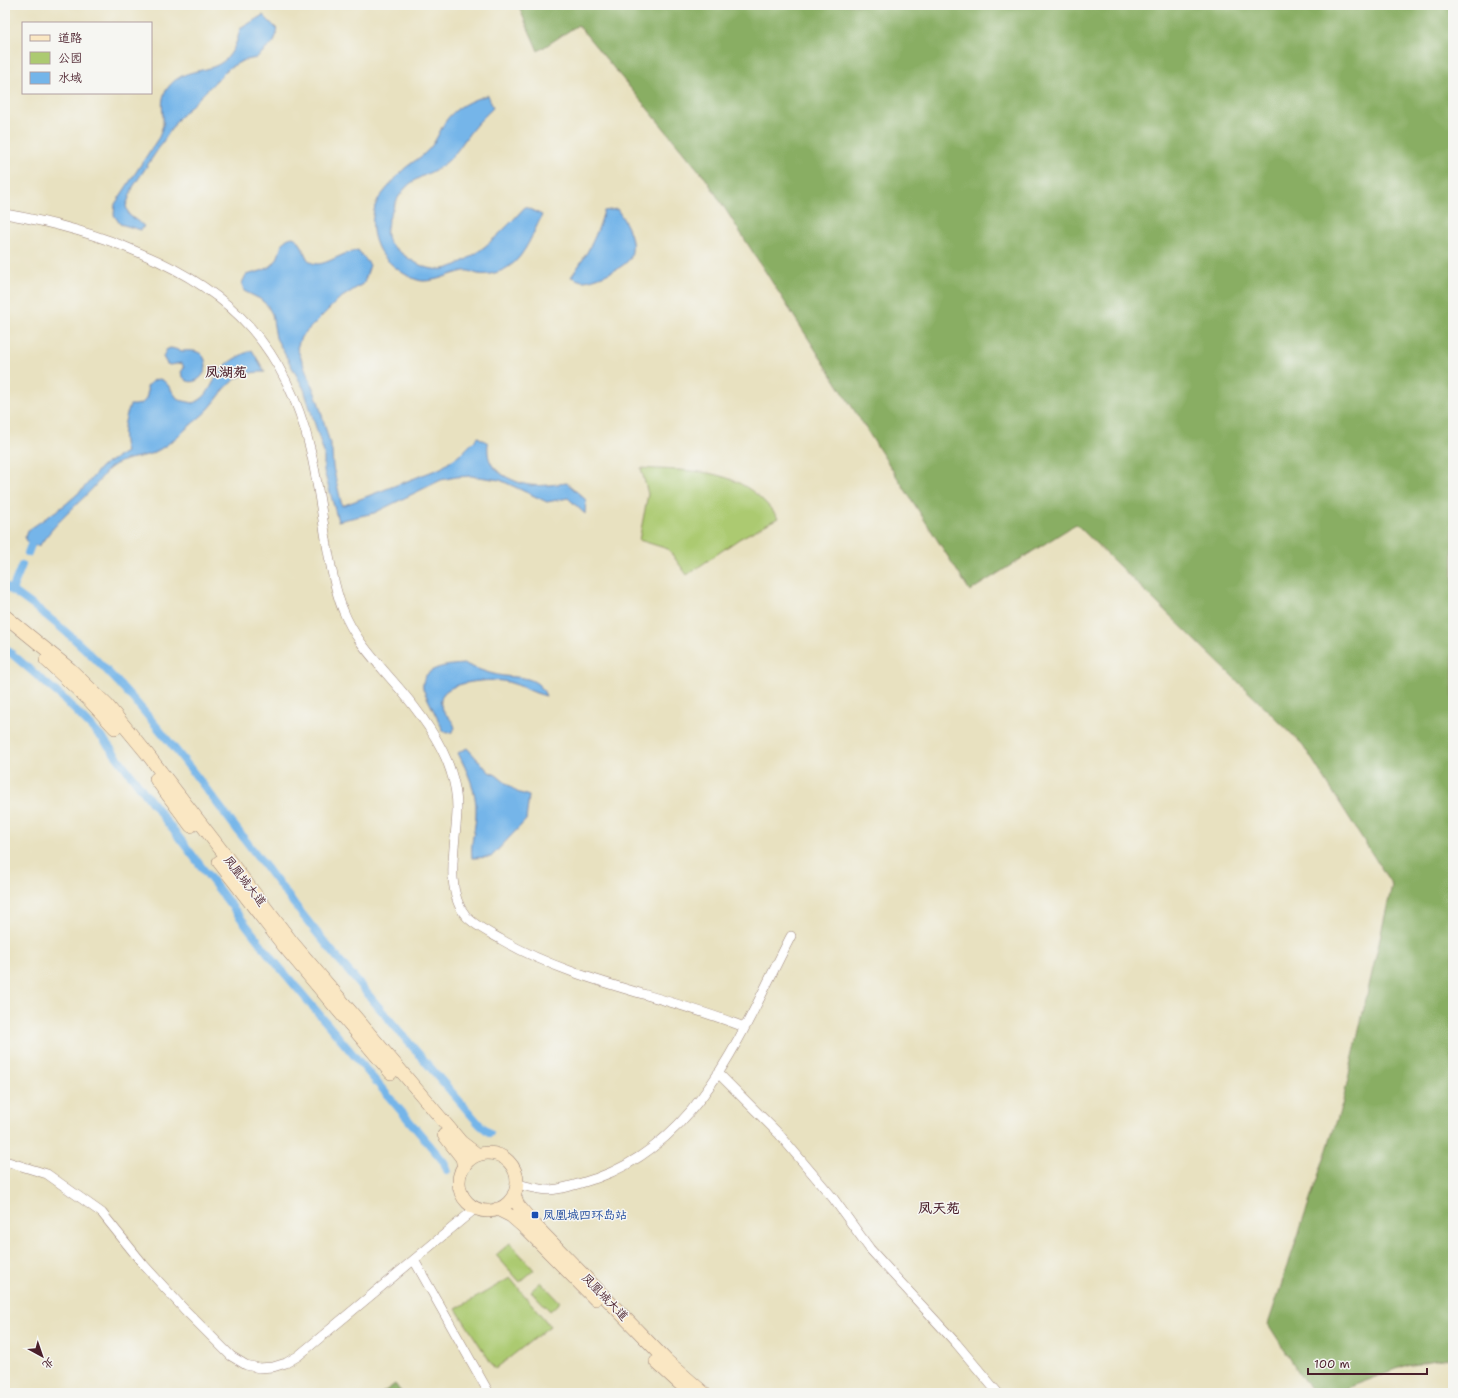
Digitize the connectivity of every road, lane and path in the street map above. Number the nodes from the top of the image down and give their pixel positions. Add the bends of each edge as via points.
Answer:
1 (5, 214) edge
2 (5, 616) edge
3 (5, 627) edge
4 (791, 936) dead end
5 (744, 1027) junction
6 (718, 1074) junction
7 (478, 1155) junction
8 (5, 1161) edge
9 (464, 1167) junction
10 (515, 1189) junction
11 (476, 1208) junction
12 (497, 1208) junction
13 (414, 1260) junction
14 (489, 1393) edge
15 (690, 1393) edge
16 (704, 1393) edge
17 (998, 1393) edge

1 - 5 street via 48,222 96,236 176,269 225,301 248,324 269,352 290,390 305,430 313,459 333,577 343,611 360,643 403,692 449,765 455,786 457,808 453,840 454,881 458,901 468,918 507,943 559,967 706,1012
2 - 7 main road, 凤凰城大道 via 70,669 107,705 292,942 461,1142
3 - 9 main road, 凤凰城大道 via 57,670 116,730 283,945 458,1152
4 - 5 street
5 - 6 street
6 - 10 street via 679,1125 655,1147 622,1167 586,1182 548,1190
6 - 17 street via 778,1134 833,1198 870,1250 956,1343
7 - 9 main road
7 - 10 main road via 492,1153 505,1158 516,1174
8 - 13 street via 47,1174 102,1213 184,1309 231,1356 246,1365 266,1368 286,1363
9 - 11 main road via 459,1186 468,1203
10 - 12 main road via 507,1203
10 - 16 main road, 凤凰城大道 via 518,1205 533,1223 667,1361
11 - 12 main road
11 - 13 street
12 - 15 main road, 凤凰城大道 via 526,1229 646,1352
13 - 14 street

